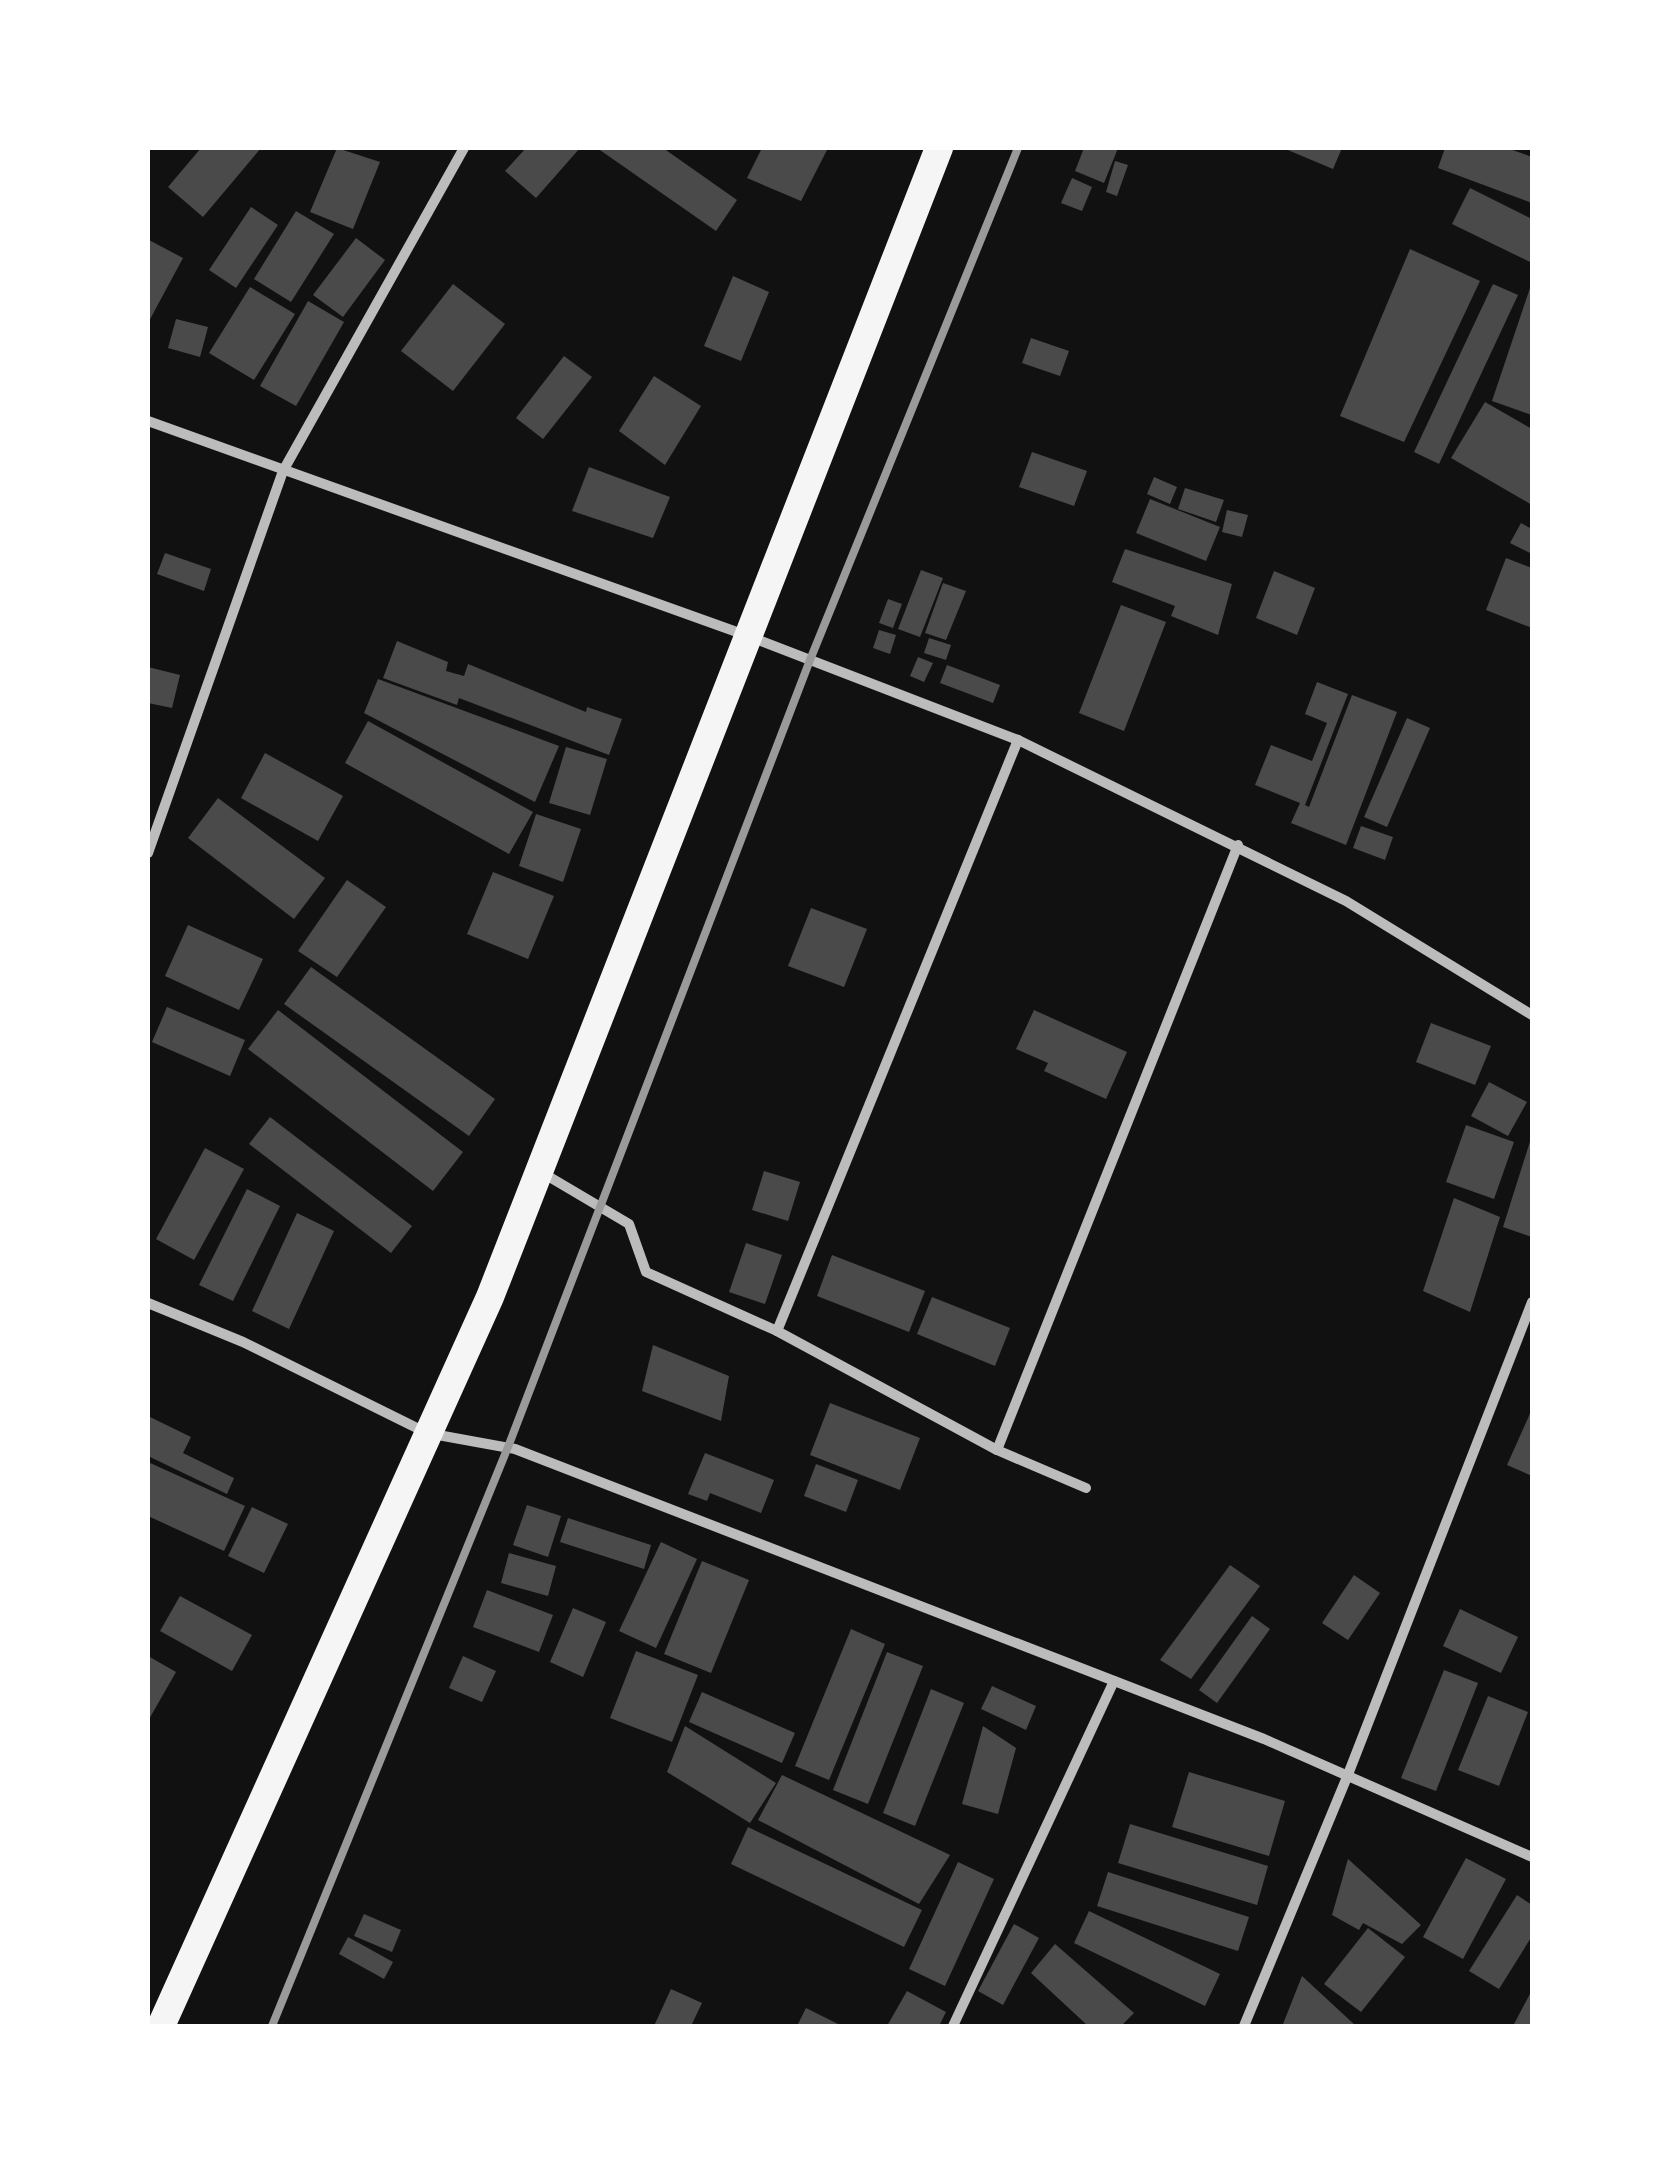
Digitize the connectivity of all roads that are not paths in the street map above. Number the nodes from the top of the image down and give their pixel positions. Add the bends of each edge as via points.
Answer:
1 (464, 148) edge
2 (940, 148) edge
3 (148, 420) edge
4 (282, 471) junction
5 (748, 636) junction
6 (1018, 740) junction
7 (1238, 846) junction
8 (148, 854) edge
9 (1532, 1015) edge
10 (536, 1169) junction
11 (1532, 1302) edge
12 (148, 1303) edge
13 (777, 1331) junction
14 (427, 1434) junction
15 (997, 1450) junction
16 (1086, 1488) dead end
17 (1114, 1681) junction
18 (1347, 1777) junction
19 (1532, 1857) edge
20 (161, 2026) edge
21 (953, 2026) edge
22 (1244, 2026) edge

1 - 4 street
2 - 5 highway
3 - 4 street
4 - 5 street
4 - 8 street
5 - 6 street
5 - 10 highway
6 - 7 street
6 - 13 street
7 - 9 street via 1346,901
7 - 15 street
10 - 13 street via 628,1224 646,1272
10 - 14 highway via 490,1296
11 - 18 street
12 - 14 street via 243,1342
13 - 15 street
14 - 17 street via 516,1449
14 - 20 highway
15 - 16 street
17 - 18 street
17 - 21 street
18 - 19 street
18 - 22 street

